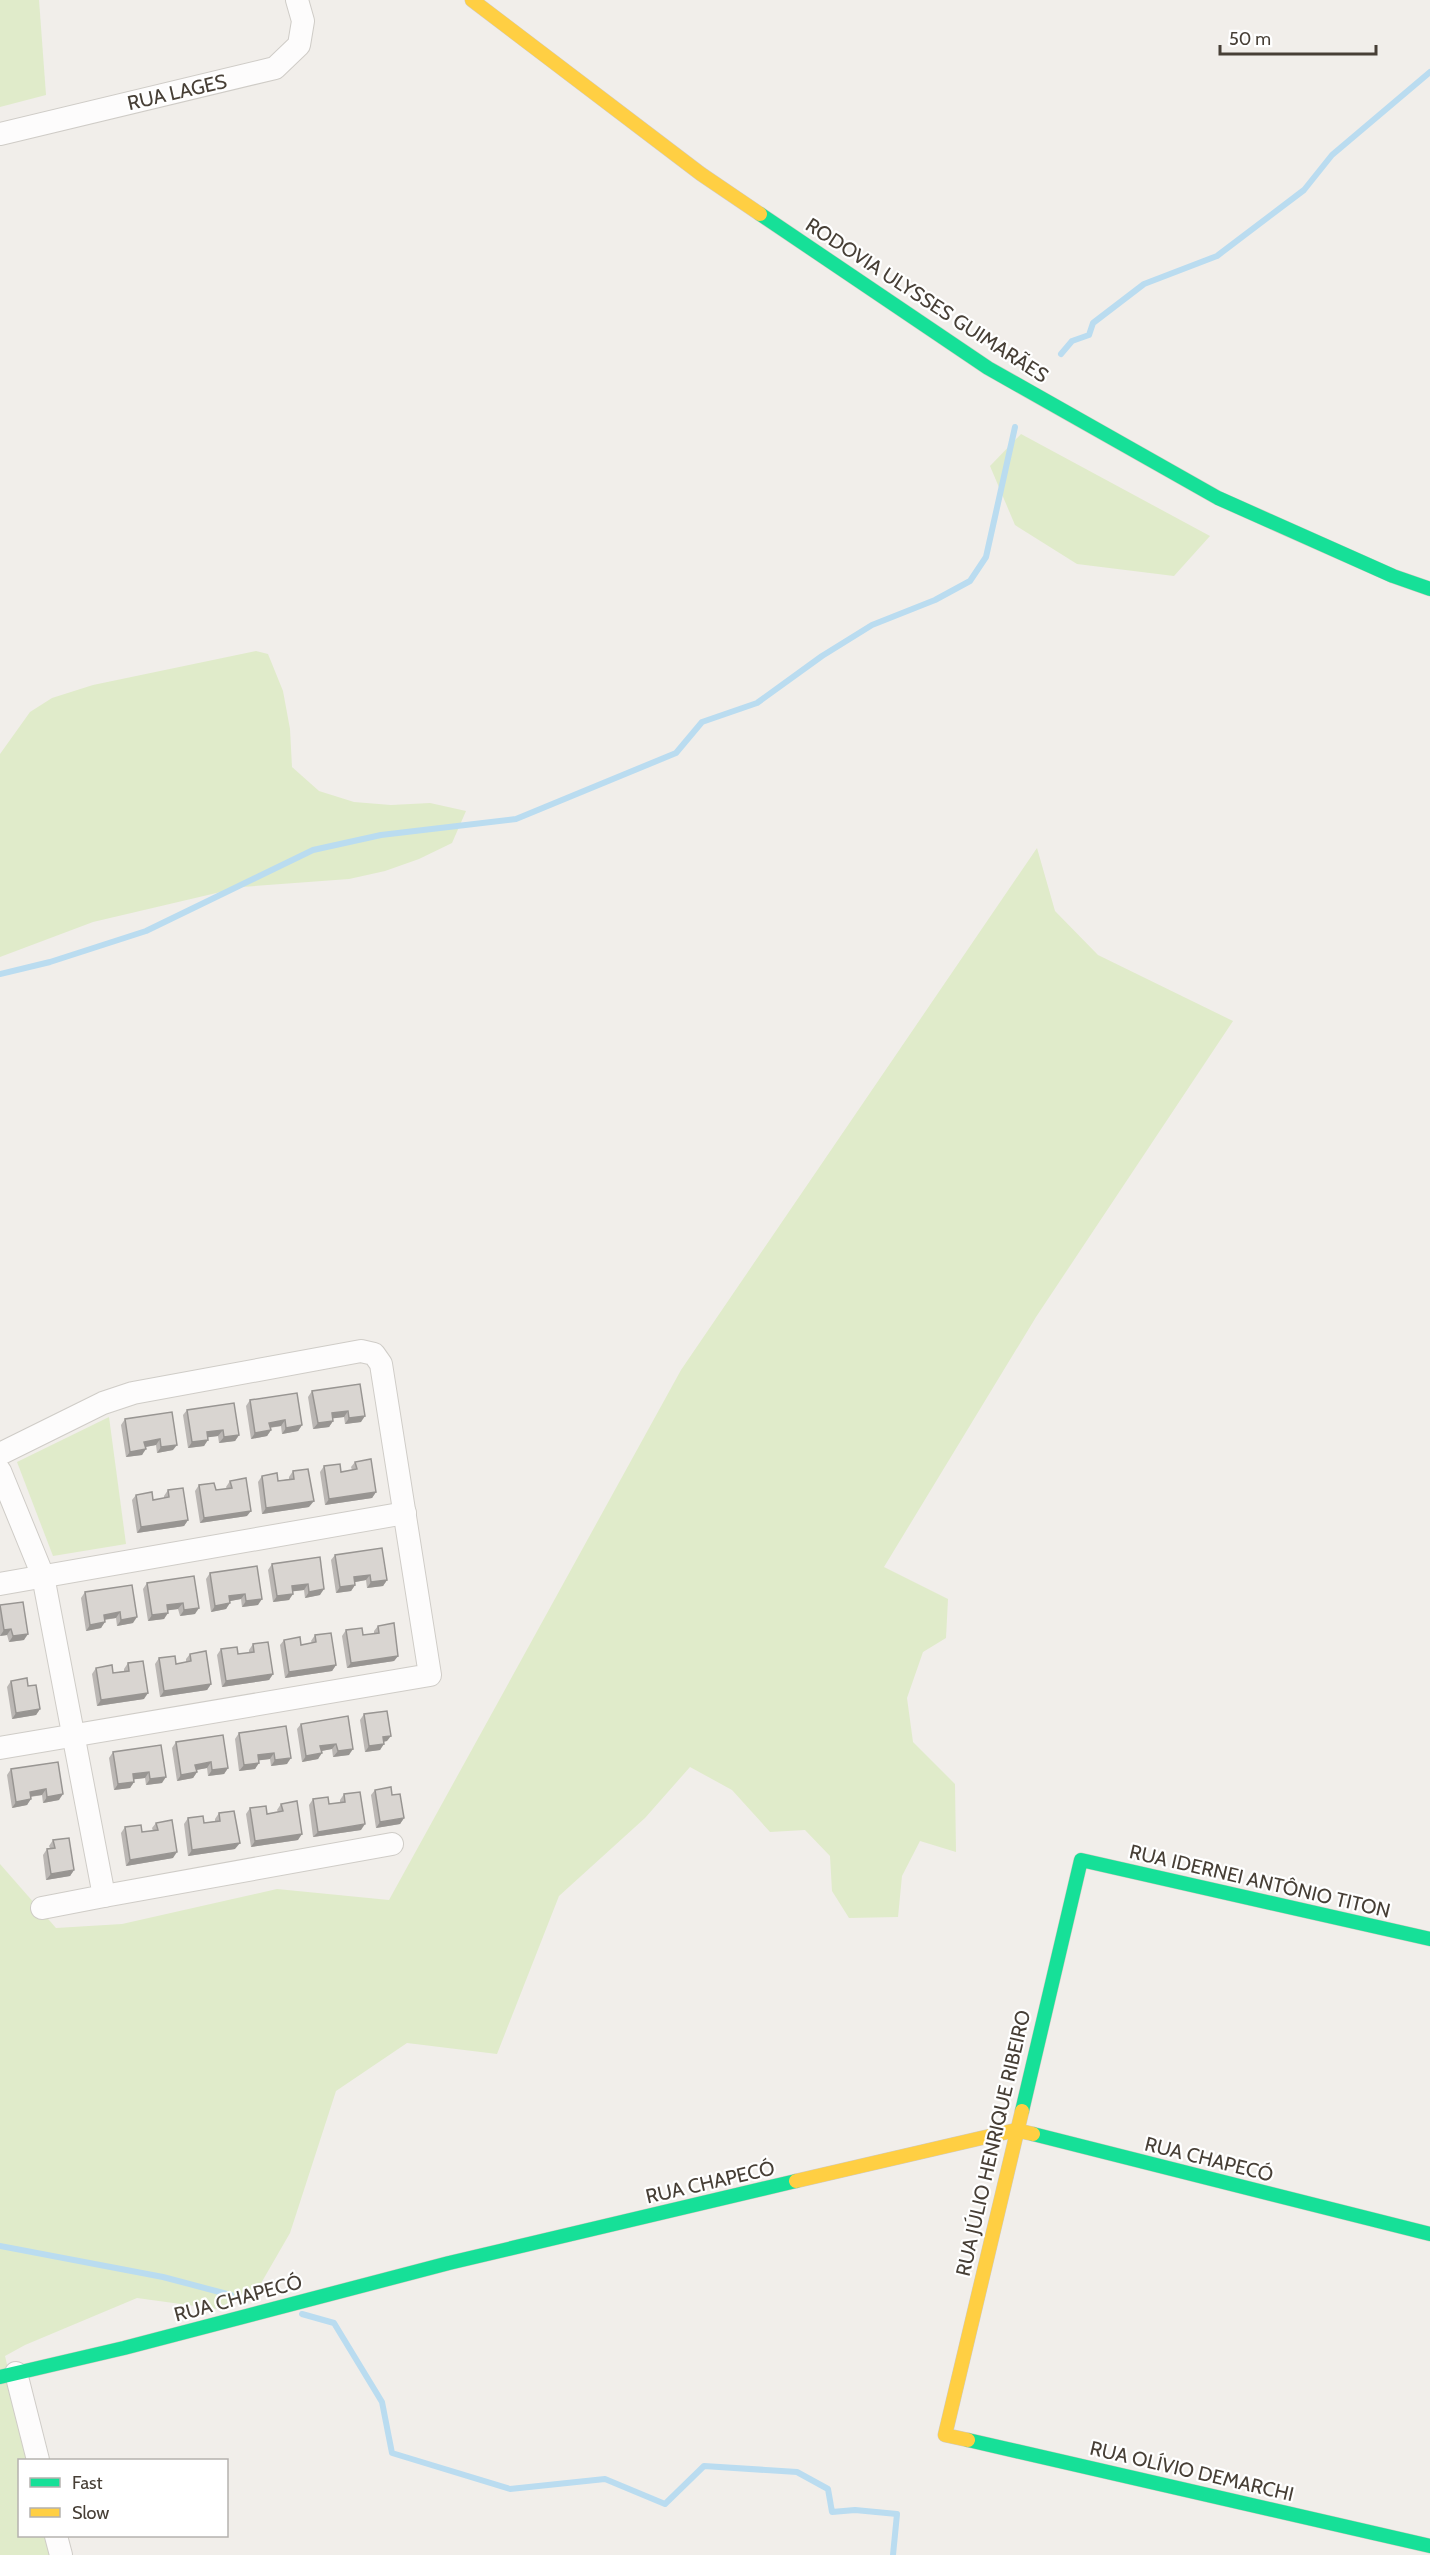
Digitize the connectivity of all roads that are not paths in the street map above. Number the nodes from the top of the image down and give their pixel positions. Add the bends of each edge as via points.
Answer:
1 (297, 0) edge
2 (472, 0) edge
3 (0, 134) edge
4 (1430, 589) edge
5 (0, 1454) edge
6 (0, 1471) edge
7 (405, 1513) junction
8 (43, 1576) junction
9 (0, 1584) edge
10 (75, 1736) junction
11 (0, 1748) edge
12 (392, 1844) dead end
13 (1081, 1860) joint
14 (104, 1896) junction
15 (42, 1908) dead end
16 (1430, 1939) edge
17 (1016, 2130) junction
18 (1430, 2234) edge
19 (8, 2375) edge
20 (945, 2435) joint
21 (38, 2459) edge
22 (56, 2537) edge
23 (1430, 2546) edge
24 (61, 2555) edge

1 - 3 street, RUA LAGES via 303,21 299,45 275,68
2 - 4 main road, RODOVIA ULYSSES GUIMARÃES via 701,174 988,368 1218,498
5 - 7 street via 103,1403 133,1393 361,1351 374,1354 381,1364
6 - 8 street
7 - 8 street
7 - 10 street via 430,1675
8 - 9 street
8 - 10 street
10 - 11 street
10 - 14 street
12 - 14 street
13 - 16 main road, RUA IDERNEI ANTÔNIO TITON
13 - 17 main road, RUA JÚLIO HENRIQUE RIBEIRO
14 - 15 street
17 - 18 main road, RUA CHAPECÓ
17 - 19 main road, RUA CHAPECÓ via 449,2263
17 - 20 main road, RUA JÚLIO HENRIQUE RIBEIRO
19 - 21 street
20 - 23 main road, RUA OLÍVIO DEMARCHI
22 - 24 street

